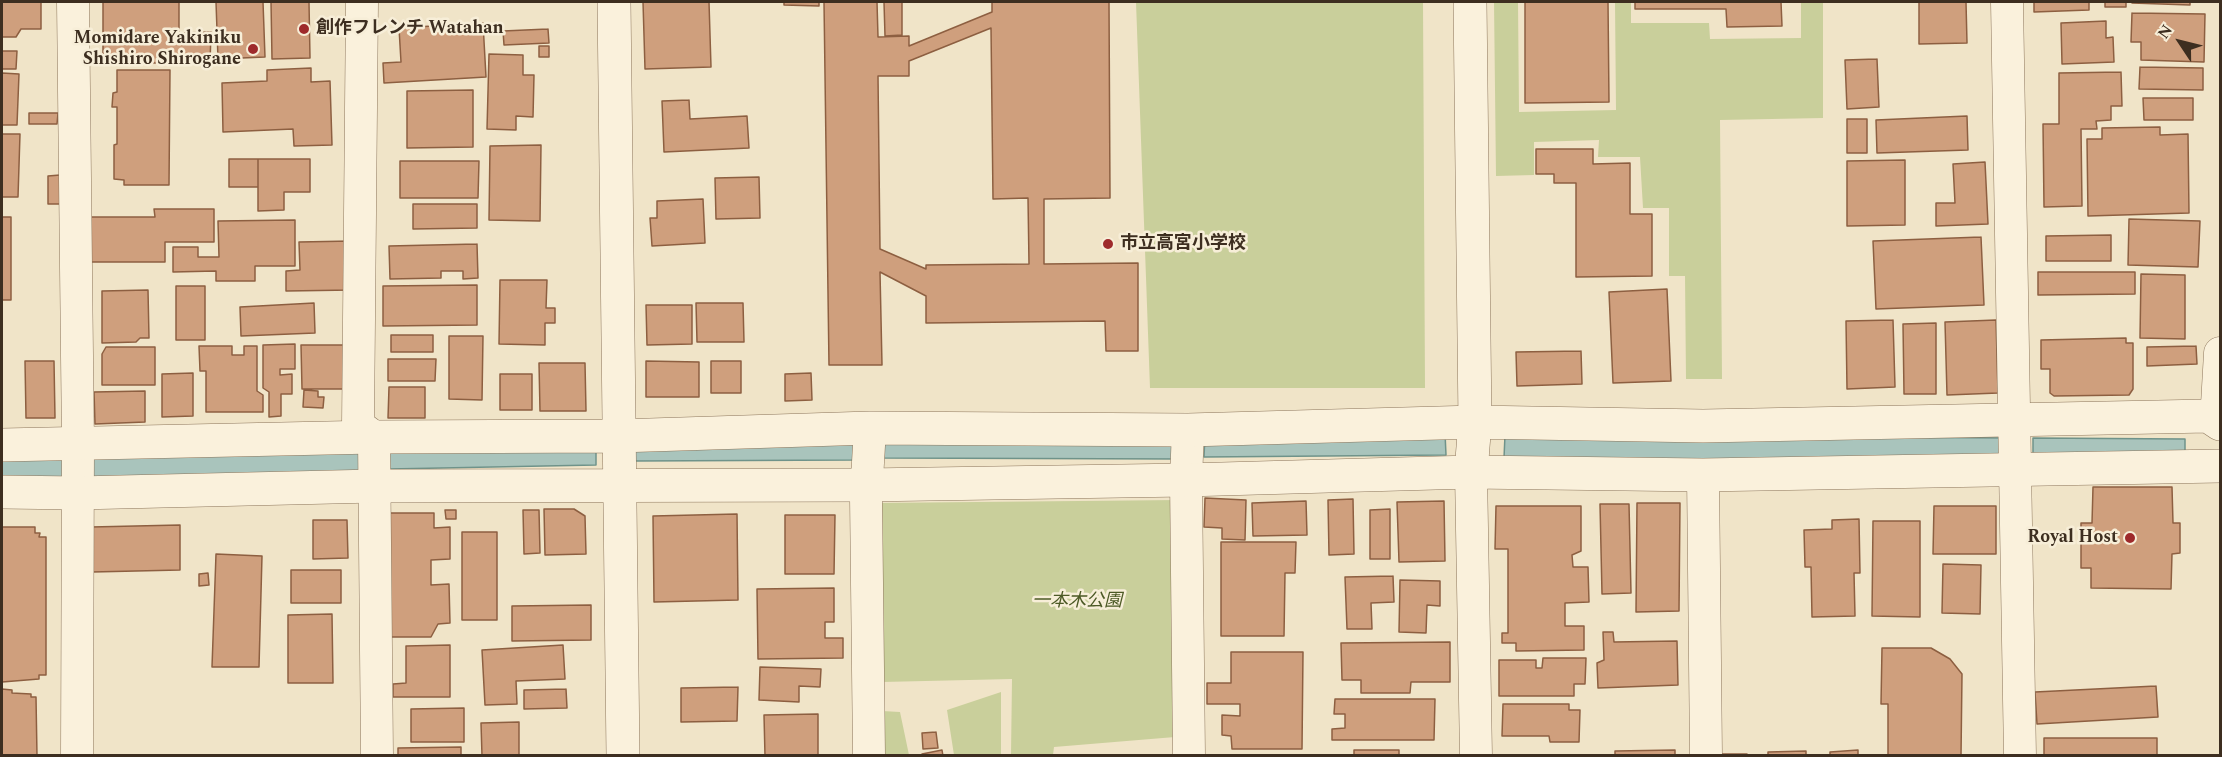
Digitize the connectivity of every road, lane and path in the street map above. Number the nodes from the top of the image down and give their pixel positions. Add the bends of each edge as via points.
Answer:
1 (73, 2) edge
2 (362, 2) edge
3 (614, 2) edge
4 (1470, 2) edge
5 (2007, 2) edge
6 (2220, 353) edge
7 (2220, 408) edge
8 (2015, 419) junction
9 (1475, 422) junction
10 (2220, 424) edge
11 (870, 428) junction
12 (1188, 430) junction
13 (618, 436) junction
14 (374, 437) junction
15 (78, 444) junction
16 (2, 445) edge
17 (2220, 466) edge
18 (2016, 468) junction
19 (1472, 472) junction
20 (1703, 475) junction
21 (1186, 480) junction
22 (866, 485) junction
23 (375, 486) junction
24 (620, 487) junction
25 (2, 492) edge
26 (78, 493) junction
27 (77, 756) edge
28 (376, 756) edge
29 (623, 756) edge
30 (869, 756) edge
31 (1190, 756) edge
32 (1476, 756) edge
33 (1706, 756) edge
34 (2020, 756) edge

1 - 15 street
2 - 14 street via 358,425
3 - 13 street
4 - 9 street
5 - 8 street
6 - 7 street
8 - 9 street via 1702,426
8 - 10 street via 2208,416
8 - 18 street
9 - 12 street
9 - 19 street
11 - 12 street
11 - 13 street
11 - 22 street
12 - 21 street
13 - 14 street
13 - 24 street
14 - 15 street
14 - 23 street
15 - 16 street
15 - 26 street
17 - 18 street
18 - 20 street
18 - 34 street
19 - 20 street
19 - 21 street
19 - 32 street
20 - 33 street
21 - 22 street
21 - 31 street
22 - 24 street
22 - 30 street
23 - 24 street
23 - 26 street
23 - 28 street
24 - 29 street
25 - 26 street
26 - 27 street

